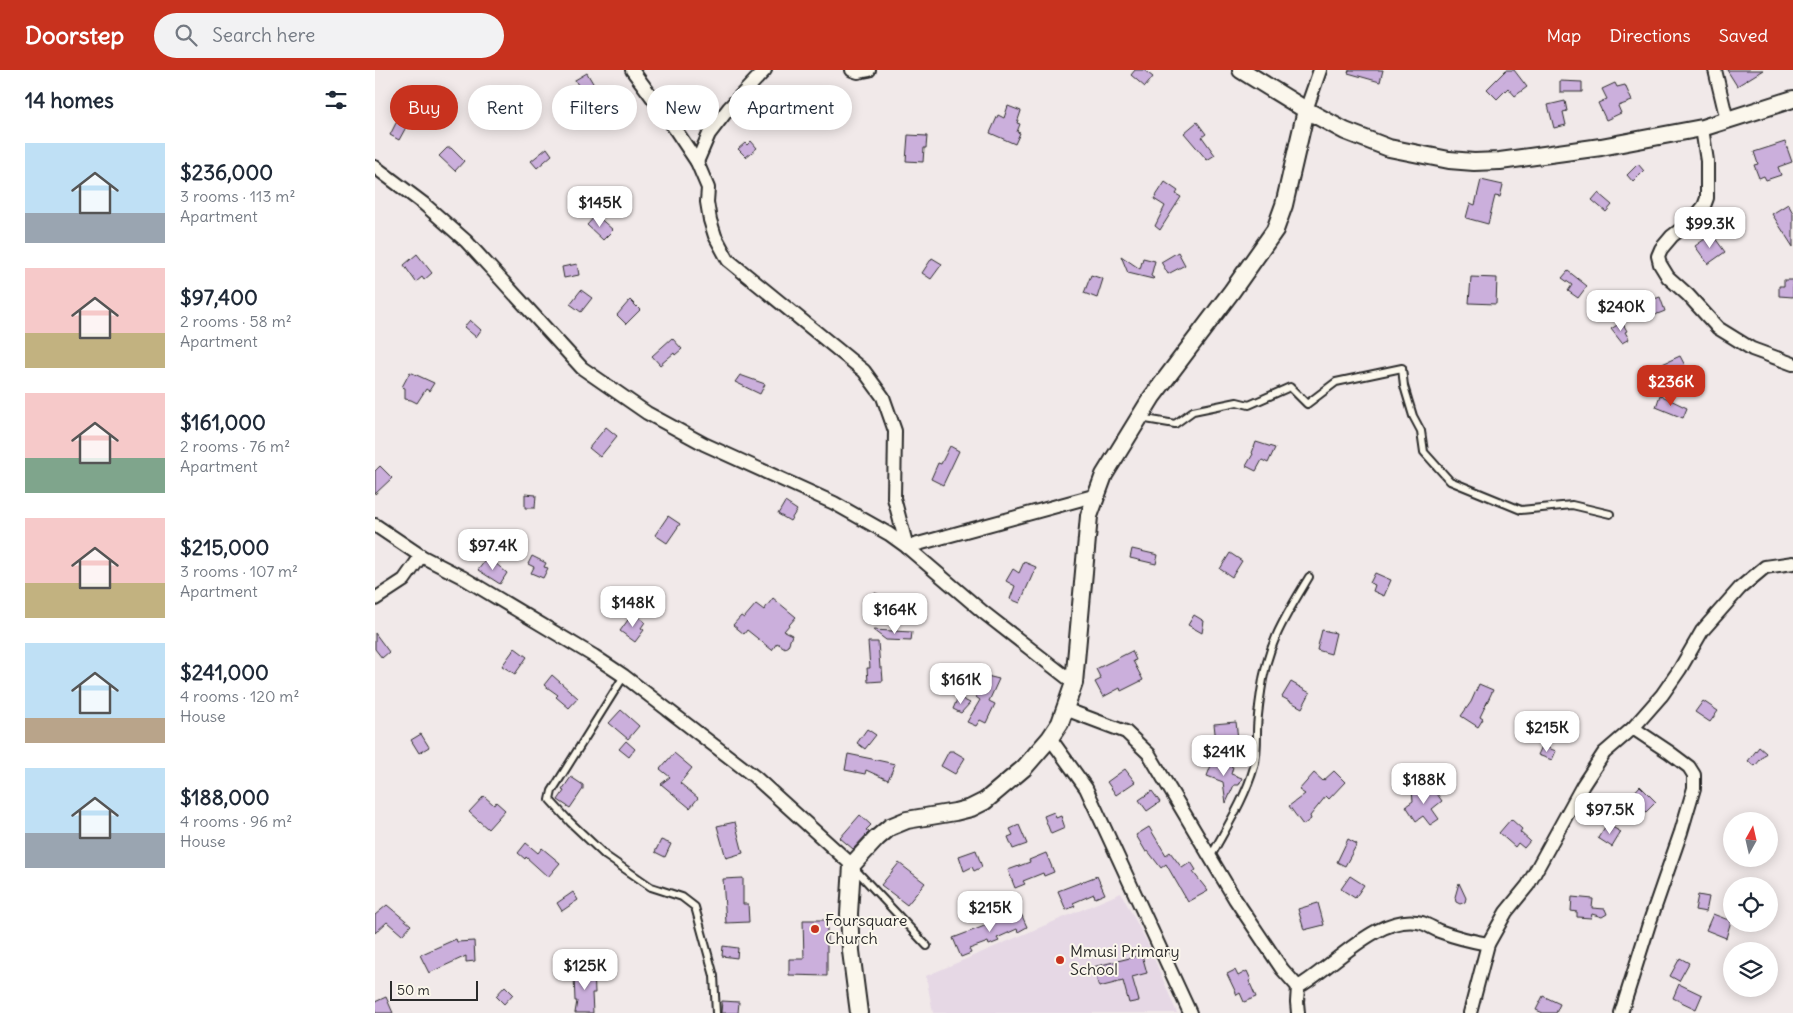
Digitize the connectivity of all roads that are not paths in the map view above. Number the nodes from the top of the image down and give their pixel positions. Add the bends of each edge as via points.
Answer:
1 (631, 70) edge
2 (765, 70) edge
3 (852, 70) edge
4 (869, 70) edge
5 (1241, 70) edge
6 (1320, 70) edge
7 (1715, 70) edge
8 (1793, 99) edge
9 (1307, 110) junction
10 (1727, 120) junction
11 (1702, 128) junction
12 (697, 162) junction
13 (376, 171) edge
14 (1793, 364) edge
15 (1139, 418) junction
16 (1097, 495) junction
17 (1610, 514) dead end
18 (375, 525) edge
19 (907, 547) junction
20 (421, 556) junction
21 (1793, 563) edge
22 (1309, 577) dead end
23 (375, 599) edge
24 (624, 676) junction
25 (1074, 683) junction
26 (1065, 709) junction
27 (1633, 728) junction
28 (1050, 738) junction
29 (1211, 856) junction
30 (852, 865) junction
31 (1488, 944) junction
32 (927, 946) dead end
33 (1298, 987) junction
34 (717, 1013) edge
35 (859, 1013) edge
36 (1190, 1013) edge
37 (1298, 1013) edge
38 (1470, 1013) edge
39 (1621, 1013) edge

1 - 12 street
2 - 12 street via 709,134
3 - 4 street
5 - 9 street
6 - 9 street
7 - 10 street
8 - 10 street
9 - 11 street via 1345,131 1389,148 1474,162 1581,150
9 - 15 street via 1275,230
10 - 11 street
11 - 14 street via 1707,161 1707,198 1693,220 1661,249 1658,256 1660,264 1668,277 1718,328 1752,348
12 - 19 street via 708,188 707,202 715,236 728,260 864,371 883,397 895,430 894,498
13 - 19 street via 424,204 466,241 583,368 647,413 704,444 835,503
15 - 16 street via 1104,475
15 - 17 lane via 1175,424 1193,411 1237,402 1249,405 1290,387 1307,404 1336,382 1402,368 1404,386 1421,431 1424,452 1450,481 1521,510 1572,505
16 - 19 street
16 - 25 street via 1089,516
18 - 20 street
19 - 25 street
20 - 23 street via 404,580
20 - 24 street via 462,577
21 - 27 street via 1765,568 1740,588 1702,631 1662,694
22 - 29 lane via 1281,622 1268,654 1254,767 1242,798
24 - 30 street via 755,777
24 - 34 lane via 552,791 550,800 606,856 651,888 682,897 695,907 714,976
25 - 26 street
26 - 28 street
26 - 29 street via 1126,732 1149,754
27 - 31 street via 1604,753 1528,885 1506,912
27 - 39 street via 1689,767 1694,775 1694,788
28 - 30 street via 1024,768 985,801 971,808 907,820 890,827
28 - 36 street via 1086,788
29 - 33 street via 1268,950
30 - 32 lane
30 - 35 street via 849,914
31 - 33 street via 1466,941 1421,923 1400,922 1381,929
31 - 38 street
33 - 37 street

